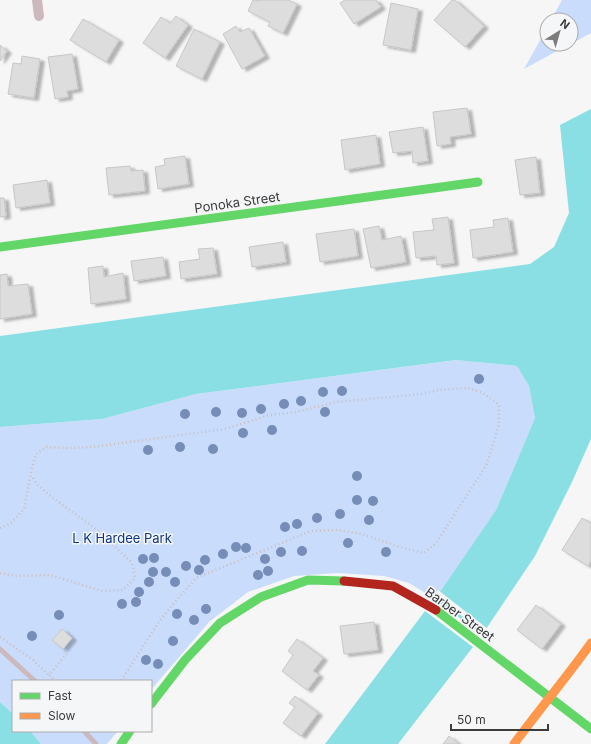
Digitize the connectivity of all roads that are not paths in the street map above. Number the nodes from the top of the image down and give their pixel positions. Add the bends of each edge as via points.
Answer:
1 (37, 0) edge
2 (39, 16) dead end
3 (478, 182) dead end
4 (0, 247) edge
5 (591, 643) edge
6 (0, 649) edge
7 (34, 680) edge
8 (548, 698) junction
9 (152, 703) edge
10 (591, 730) edge
11 (85, 732) edge
12 (129, 732) edge
13 (96, 744) edge
14 (121, 744) edge
15 (514, 744) edge

1 - 2 street
3 - 4 street, Ponoka Street
5 - 8 street via 562,685
6 - 7 lane
8 - 9 street, Barber Street via 430,605 393,586 352,581 308,580 261,597 220,623 184,660
8 - 10 street, Barber Street
8 - 15 street
11 - 13 lane
12 - 14 street

